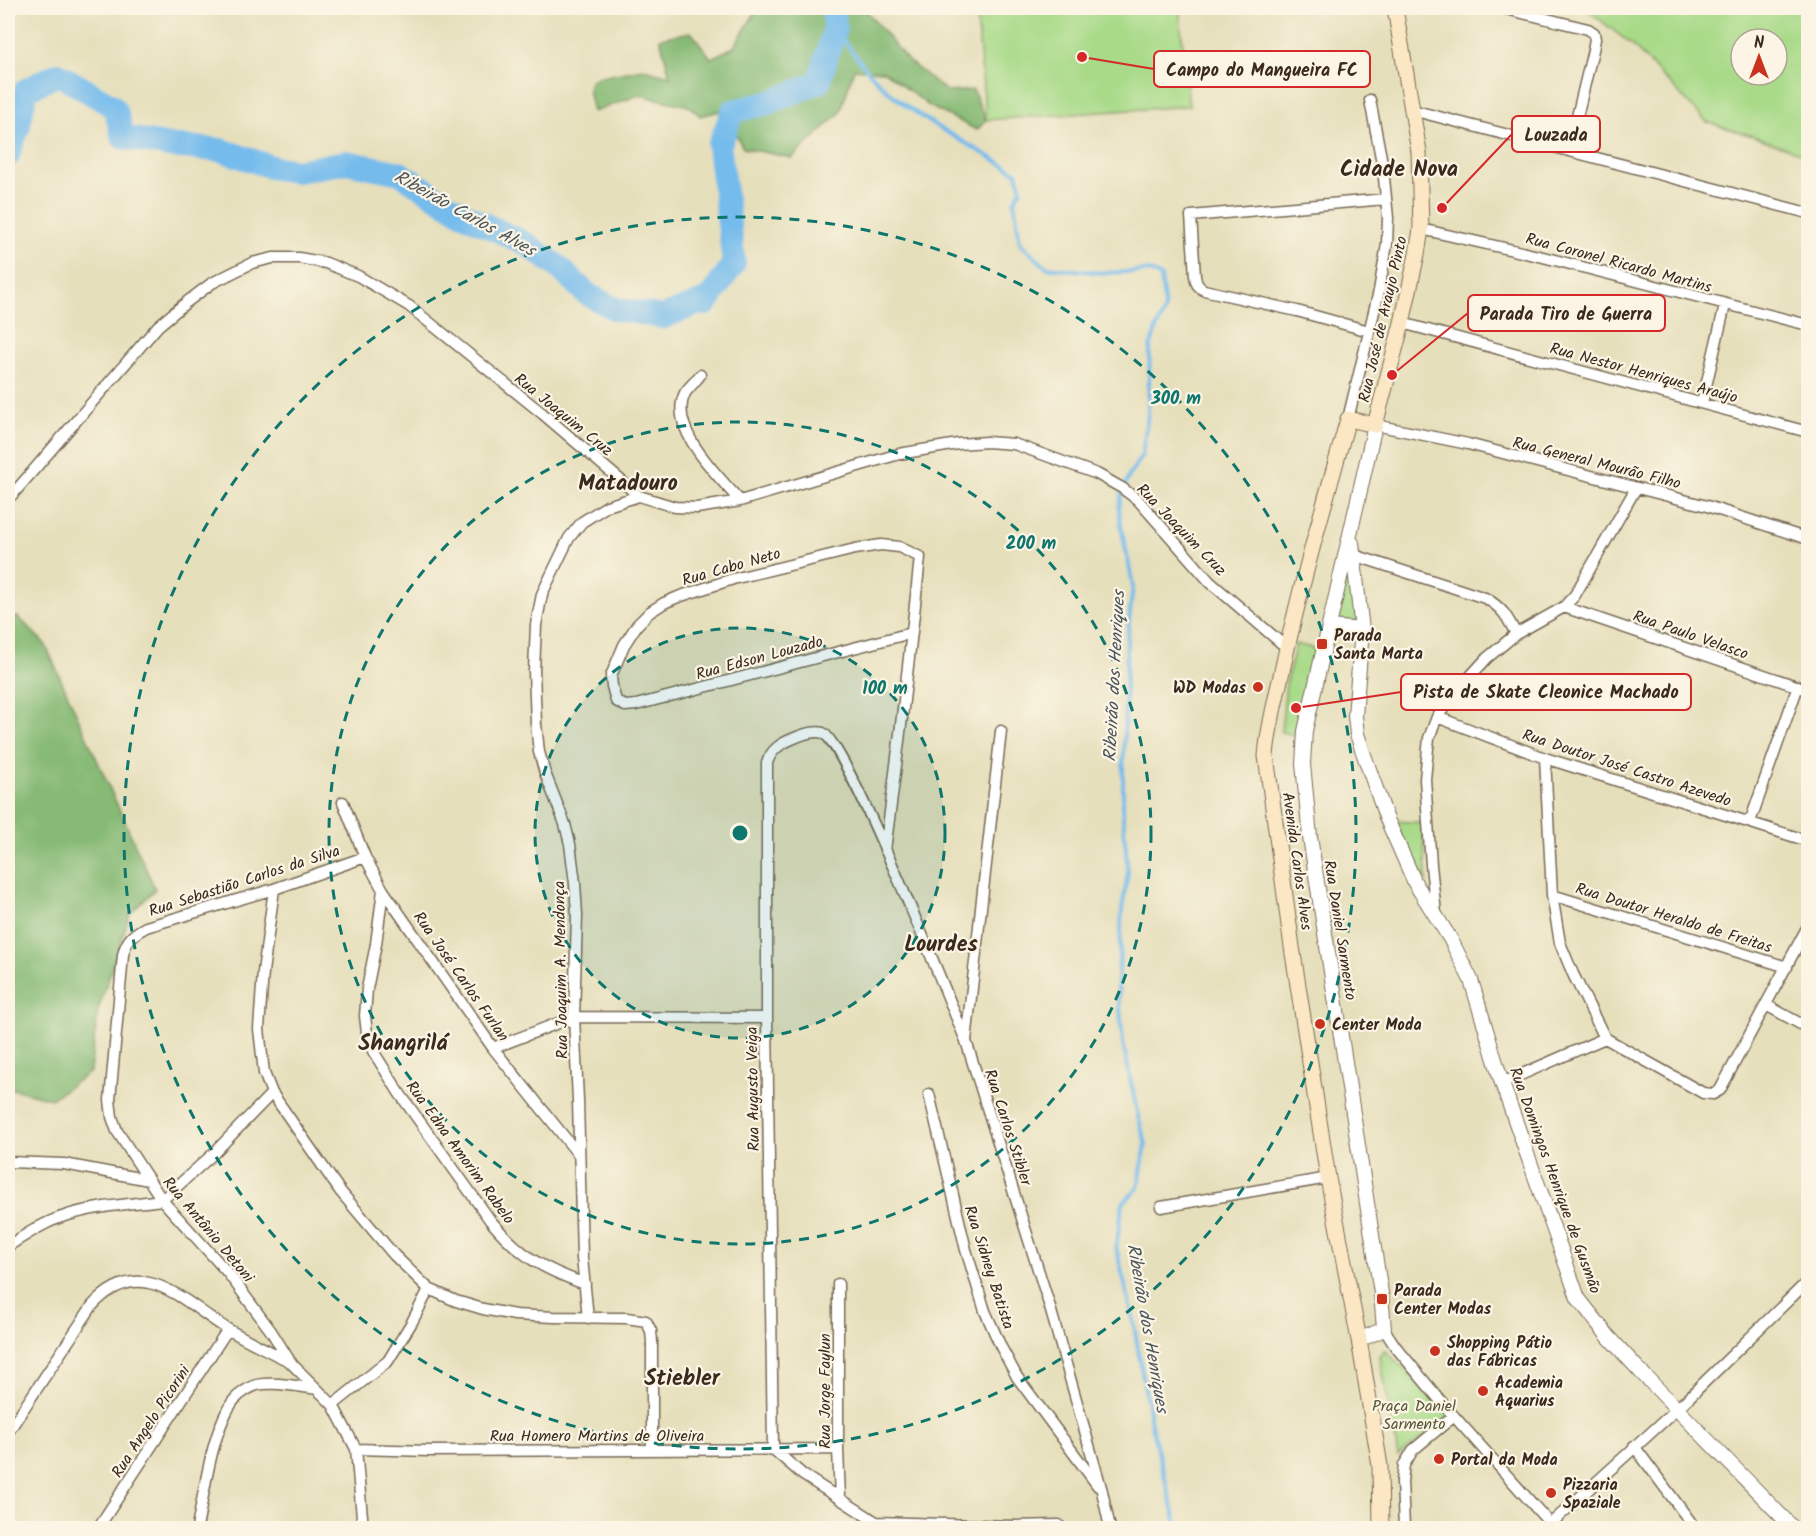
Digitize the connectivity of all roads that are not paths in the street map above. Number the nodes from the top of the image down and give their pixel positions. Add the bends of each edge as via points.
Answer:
1 (1395, 8) edge
2 (1502, 8) edge
3 (1370, 100) dead end
4 (1412, 110) junction
5 (1569, 150) junction
6 (1386, 199) junction
7 (1809, 213) edge
8 (1421, 229) junction
9 (1725, 305) junction
10 (1402, 323) junction
11 (1809, 325) edge
12 (1369, 331) junction
13 (700, 375) dead end
14 (1702, 403) junction
15 (1348, 418) junction
16 (1376, 425) junction
17 (1809, 432) edge
18 (1636, 488) junction
19 (639, 496) junction
20 (8, 498) edge
21 (740, 501) junction
22 (1351, 533) junction
23 (1809, 539) edge
24 (1354, 555) junction
25 (1564, 607) junction
26 (1330, 627) junction
27 (1362, 630) junction
28 (911, 633) junction
29 (1516, 634) junction
30 (1287, 648) junction
31 (1803, 688) edge
32 (616, 701) joint
33 (1437, 717) junction
34 (1001, 731) dead end
35 (1545, 758) junction
36 (343, 802) dead end
37 (1750, 822) junction
38 (1809, 841) edge
39 (885, 850) junction
40 (365, 857) junction
41 (274, 889) junction
42 (383, 890) junction
43 (1552, 895) junction
44 (1437, 917) junction
45 (1809, 926) edge
46 (133, 935) joint
47 (1787, 967) junction
48 (1766, 1005) junction
49 (574, 1017) junction
50 (767, 1018) junction
51 (1809, 1028) edge
52 (1605, 1038) junction
53 (966, 1041) junction
54 (493, 1048) junction
55 (1502, 1083) junction
56 (272, 1093) junction
57 (929, 1094) dead end
58 (578, 1154) junction
59 (8, 1162) edge
60 (1328, 1178) junction
61 (149, 1180) junction
62 (162, 1200) junction
63 (1161, 1207) dead end
64 (8, 1246) edge
65 (1809, 1281) edge
66 (585, 1284) junction
67 (838, 1284) dead end
68 (429, 1289) junction
69 (588, 1318) junction
70 (228, 1329) junction
71 (1384, 1329) junction
72 (1359, 1340) junction
73 (291, 1363) junction
74 (318, 1389) junction
75 (333, 1405) junction
76 (1678, 1408) junction
77 (1454, 1416) junction
78 (8, 1432) edge
79 (1634, 1446) junction
80 (356, 1449) junction
81 (652, 1449) junction
82 (773, 1449) junction
83 (838, 1449) junction
84 (1102, 1491) junction
85 (840, 1498) junction
86 (874, 1525) edge
87 (1059, 1525) dead end
88 (1109, 1525) edge
89 (1012, 1527) edge
90 (1550, 1527) edge
91 (98, 1528) edge
92 (197, 1528) edge
93 (363, 1528) edge
94 (1381, 1528) edge
95 (1404, 1528) edge
96 (1695, 1528) edge
97 (1793, 1528) edge

1 - 4 main road, Rua José de Araujo Pinto
2 - 5 street via 1593,33 1593,50
3 - 6 street, Rua José de Araujo Pinto
4 - 5 street
4 - 8 main road, Rua José de Araujo Pinto via 1419,152
5 - 7 street
6 - 12 street, Rua José de Araujo Pinto via 1387,244
6 - 12 street via 1191,216 1196,283 1204,290
8 - 9 street, Rua Coronel Ricardo Martins
8 - 10 main road, Rua José de Araujo Pinto
9 - 11 street, Rua Coronel Ricardo Martins
9 - 14 street
10 - 14 street, Rua Nestor Henriques Araújo
10 - 16 main road, Rua José de Araujo Pinto
12 - 15 street, Rua José de Araujo Pinto
13 - 21 street via 685,393 682,405 686,433
14 - 17 street, Rua Nestor Henriques Araújo
15 - 16 main road
15 - 30 main road, Avenida Carlos Alves
16 - 18 street, Rua General Mourão Filho via 1468,444
16 - 22 street
18 - 23 street, Rua General Mourão Filho
18 - 25 street via 1575,595
19 - 20 street, Rua Joaquim Cruz via 409,306 358,276 326,263 273,258 252,263 212,283 158,326
19 - 21 street, Rua Joaquim Cruz via 675,507 697,508
19 - 49 street, Rua Joaquim A. Mendonça via 607,506 582,522 569,538 542,594 536,625 534,671 539,752 565,824 575,883
21 - 30 street, Rua Joaquim Cruz via 899,454 958,444 1014,444 1089,471 1138,500 1210,582
22 - 24 street, Rua Domingos Henrique de Gusmão
22 - 26 street, Rua Daniel Sarmento
24 - 27 street, Rua Domingos Henrique de Gusmão
24 - 29 street via 1485,598 1504,612
25 - 29 street
25 - 31 street, Rua Paulo Velasco
26 - 27 street
26 - 71 street, Rua Daniel Sarmento via 1305,731 1305,793
27 - 44 street, Rua Domingos Henrique de Gusmão via 1355,695 1357,734 1386,817 1415,883
28 - 32 street, Rua Edson Louzado via 636,705 625,706
28 - 32 street, Rua Cabo Neto via 920,557 899,547 855,549 733,579 671,600 650,612 624,645 611,676
28 - 39 street
29 - 33 street via 1487,658
30 - 60 main road, Avenida Carlos Alves via 1266,756
31 - 37 street
33 - 35 street, Rua Doutor José Castro Azevedo
33 - 44 street via 1429,738 1425,779
34 - 53 street, Rua Carlos Stibler
35 - 37 street, Rua Doutor José Castro Azevedo
35 - 43 street
36 - 40 street, Rua José Carlos Furlan
37 - 38 street, Rua Doutor José Castro Azevedo
39 - 50 street, Rua Augusto Veiga via 830,738 816,732 774,750 767,764
39 - 53 street
40 - 41 street, Rua Sebastião Carlos da Silva
40 - 42 street, Rua José Carlos Furlan
41 - 46 street, Rua Sebastião Carlos da Silva via 146,927
41 - 56 street via 259,1029 264,1073
42 - 54 street, Rua José Carlos Furlan
42 - 66 street, Rua Edna Amorim Rabelo via 365,1016 373,1051 502,1235 539,1265
43 - 47 street, Rua Doutor Heraldo de Freitas
43 - 52 street via 1560,943
44 - 55 street, Rua Domingos Henrique de Gusmão via 1471,980
45 - 47 street
46 - 61 street, Rua Antônio Detoni via 123,955 112,1117
47 - 48 street
48 - 51 street
48 - 52 street via 1720,1090 1713,1094 1703,1093
49 - 50 street
49 - 54 street
49 - 58 street, Rua Joaquim A. Mendonça
50 - 82 street, Rua Augusto Veiga
52 - 55 street
53 - 84 street, Rua Carlos Stibler via 1049,1304
54 - 58 street, Rua José Carlos Furlan
55 - 76 street, Rua Domingos Henrique de Gusmão via 1578,1298 1608,1336
56 - 62 street
56 - 68 street via 340,1191 394,1255
57 - 84 street, Rua Sidney Batista via 966,1250 985,1311 1017,1377
58 - 66 street, Rua Joaquim A. Mendonça
59 - 61 street via 64,1164
60 - 63 street
60 - 72 main road, Avenida Carlos Alves
61 - 62 street, Rua Antônio Detoni
62 - 64 street via 64,1216
62 - 73 street, Rua Antônio Detoni via 228,1273
65 - 76 street
66 - 69 street, Rua Joaquim A. Mendonça
67 - 83 street, Rua Jorge Faylun
68 - 69 street via 456,1301 515,1315
68 - 75 street via 388,1361
69 - 81 street via 640,1319 649,1325
70 - 73 street
70 - 78 street via 162,1286 145,1282 115,1287 92,1306
70 - 91 street, Rua Angelo Picorini
71 - 72 street
71 - 77 street
72 - 94 main road, Avenida Carlos Alves via 1380,1466
73 - 74 street
74 - 75 street
74 - 92 street via 258,1385 235,1398 214,1448
75 - 80 street
76 - 79 street
76 - 97 street, Rua Domingos Henrique de Gusmão
77 - 90 street
77 - 95 street via 1413,1450 1404,1465
79 - 90 street
79 - 96 street
80 - 81 street, Rua Homero Martins de Oliveira
80 - 93 street
81 - 82 street, Rua Homero Martins de Oliveira
82 - 83 street, Rua Homero Martins de Oliveira
82 - 85 street via 802,1475
83 - 85 street, Rua Jorge Faylun
84 - 88 street, Rua Carlos Stibler
85 - 86 street
86 - 89 street
87 - 89 street

